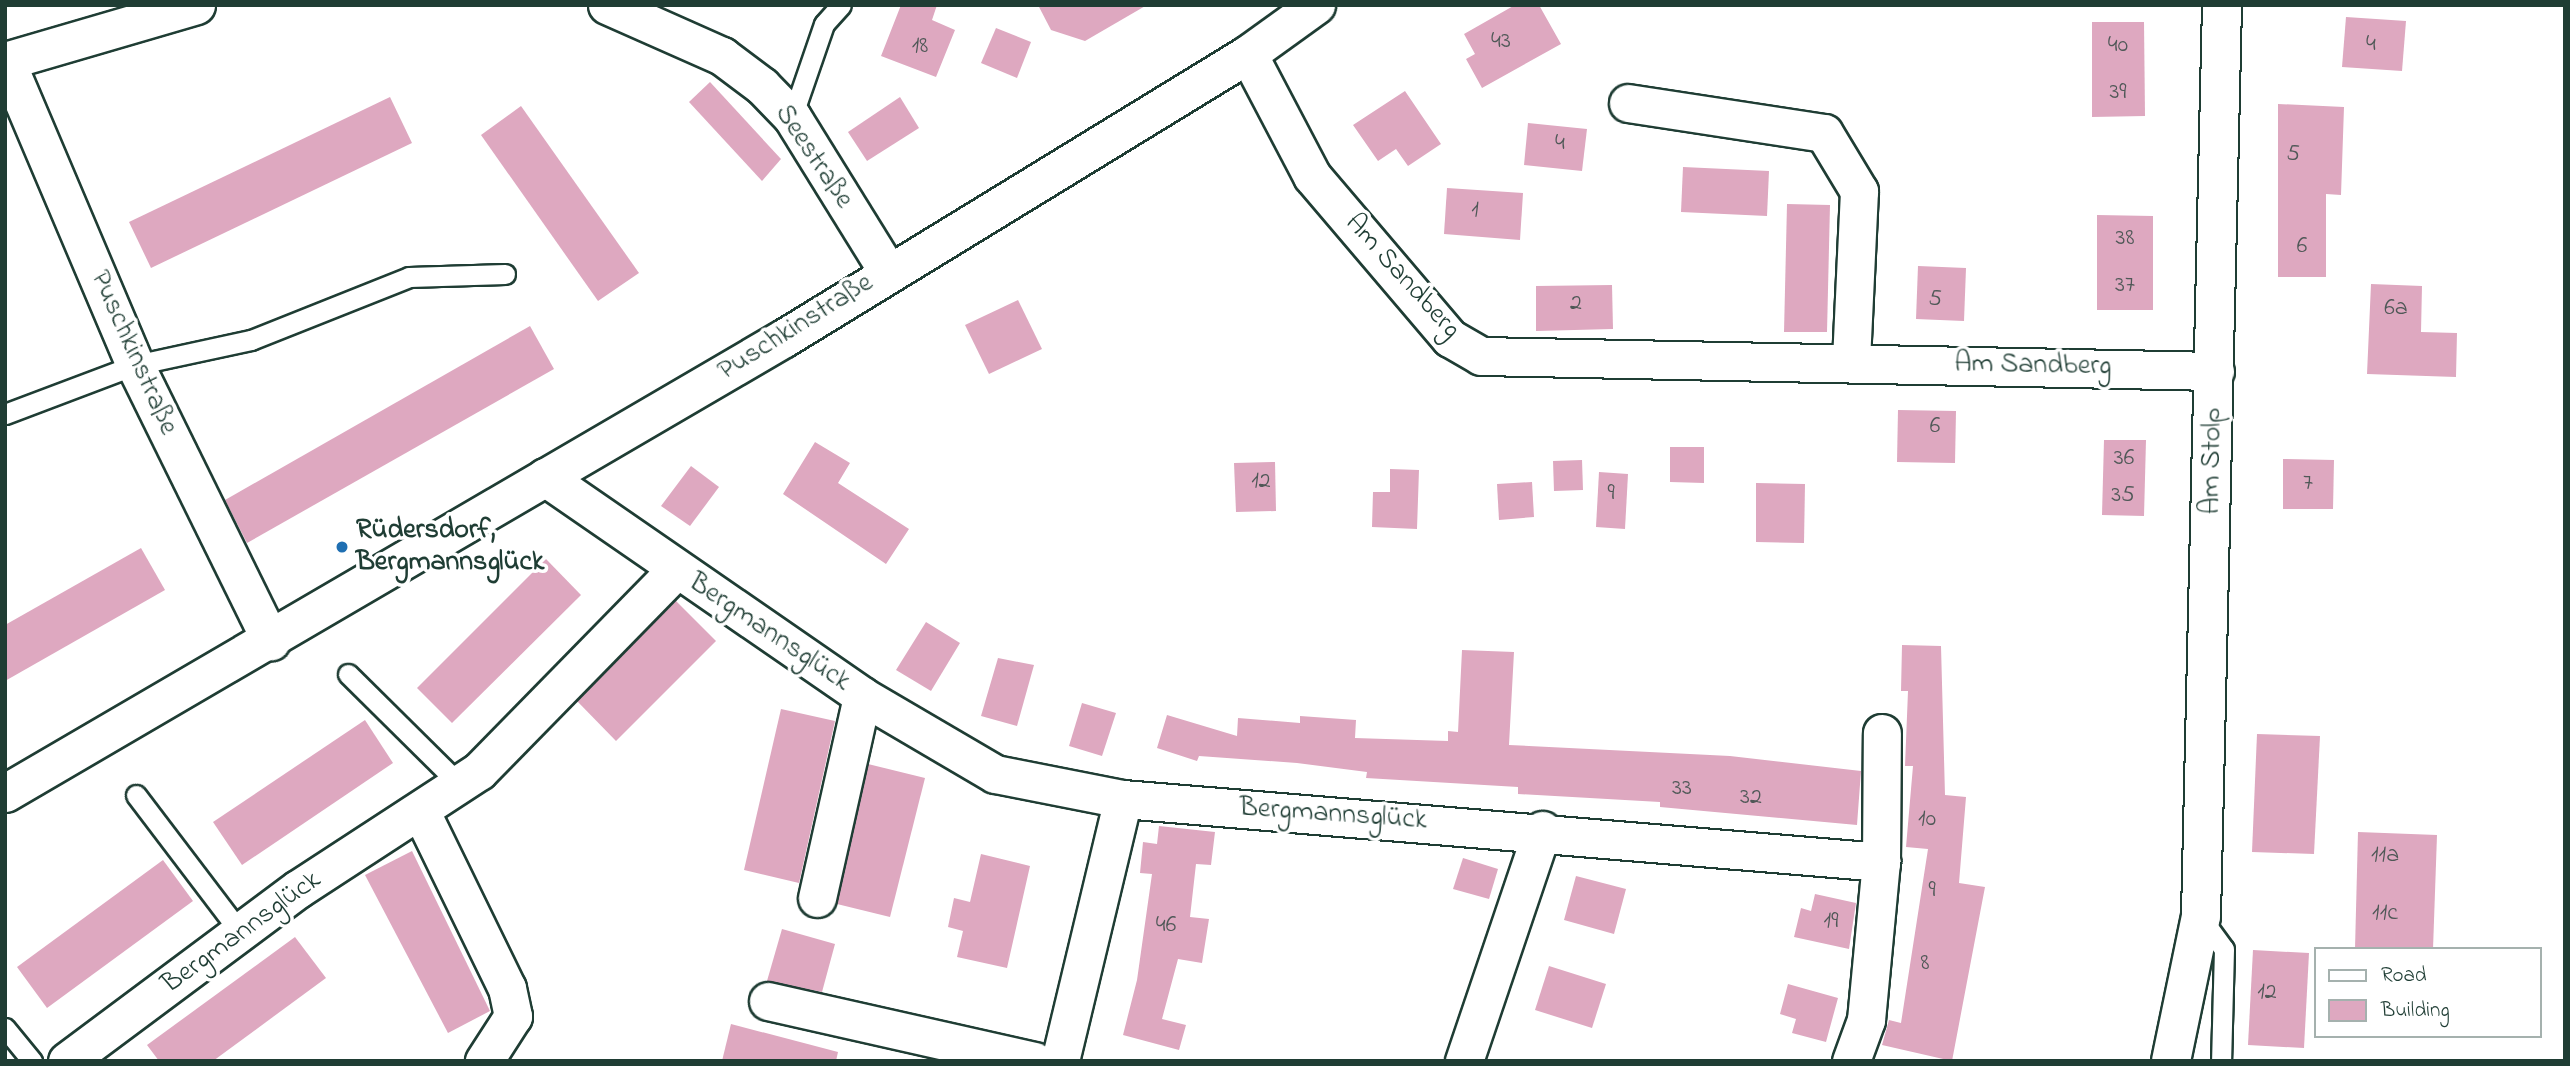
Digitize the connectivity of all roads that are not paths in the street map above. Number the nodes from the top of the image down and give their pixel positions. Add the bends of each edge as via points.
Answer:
1 (196, 5) edge
2 (607, 5) edge
3 (841, 5) edge
4 (1316, 5) edge
5 (2222, 5) edge
6 (1248, 54) junction
7 (6, 61) edge
8 (1628, 103) dead end
9 (792, 117) junction
10 (888, 272) junction
11 (505, 274) dead end
12 (1852, 363) junction
13 (135, 365) junction
14 (2214, 371) junction
15 (5, 414) edge
16 (545, 477) junction
17 (676, 570) junction
18 (271, 641) junction
19 (348, 674) dead end
20 (862, 696) junction
21 (1882, 733) dead end
22 (460, 785) junction
23 (5, 793) edge
24 (136, 795) dead end
25 (1123, 799) junction
26 (422, 814) junction
27 (1542, 831) junction
28 (1881, 862) junction
29 (817, 898) dead end
30 (2201, 916) junction
31 (240, 932) junction
32 (768, 1000) dead end
33 (5, 1028) edge
34 (32, 1061) edge
35 (68, 1061) edge
36 (484, 1061) edge
37 (1034, 1061) edge
38 (1060, 1061) edge
39 (1464, 1061) edge
40 (1851, 1061) edge
41 (2171, 1061) edge
42 (2221, 1061) edge

1 - 7 street
2 - 9 street, Seestraße via 722,56
3 - 9 lane via 824,24
4 - 6 street, Puschkinstraße
5 - 14 main road, Am Stolp
6 - 10 street, Puschkinstraße
6 - 12 street, Am Sandberg via 1312,176 1450,338 1481,356
7 - 13 street, Puschkinstraße
8 - 12 street via 1824,133 1859,191
9 - 10 street, Seestraße
10 - 16 street, Puschkinstraße
11 - 13 lane via 410,277 250,340
12 - 14 street, Am Sandberg
13 - 15 lane
13 - 18 street, Puschkinstraße
14 - 30 main road, Am Stolp
16 - 17 street, Bergmannsglück
16 - 18 street, Puschkinstraße
17 - 20 street, Bergmannsglück
17 - 22 street, Bergmannsglück via 554,699
18 - 23 street, Puschkinstraße
19 - 22 lane
20 - 25 street, Bergmannsglück via 995,774
20 - 29 street, Bergmannsglück
21 - 28 street
22 - 26 street, Bergmannsglück
24 - 31 lane
25 - 27 street, Bergmannsglück
25 - 38 street
26 - 31 street, Bergmannsglück via 298,889
26 - 36 street via 508,988 513,1016
27 - 28 street, Bergmannsglück
27 - 39 street
28 - 40 street via 1867,1020
30 - 41 main road, Am Stolp
30 - 42 lane via 2224,949
31 - 35 street, Bergmannsglück
32 - 37 street
33 - 34 lane

